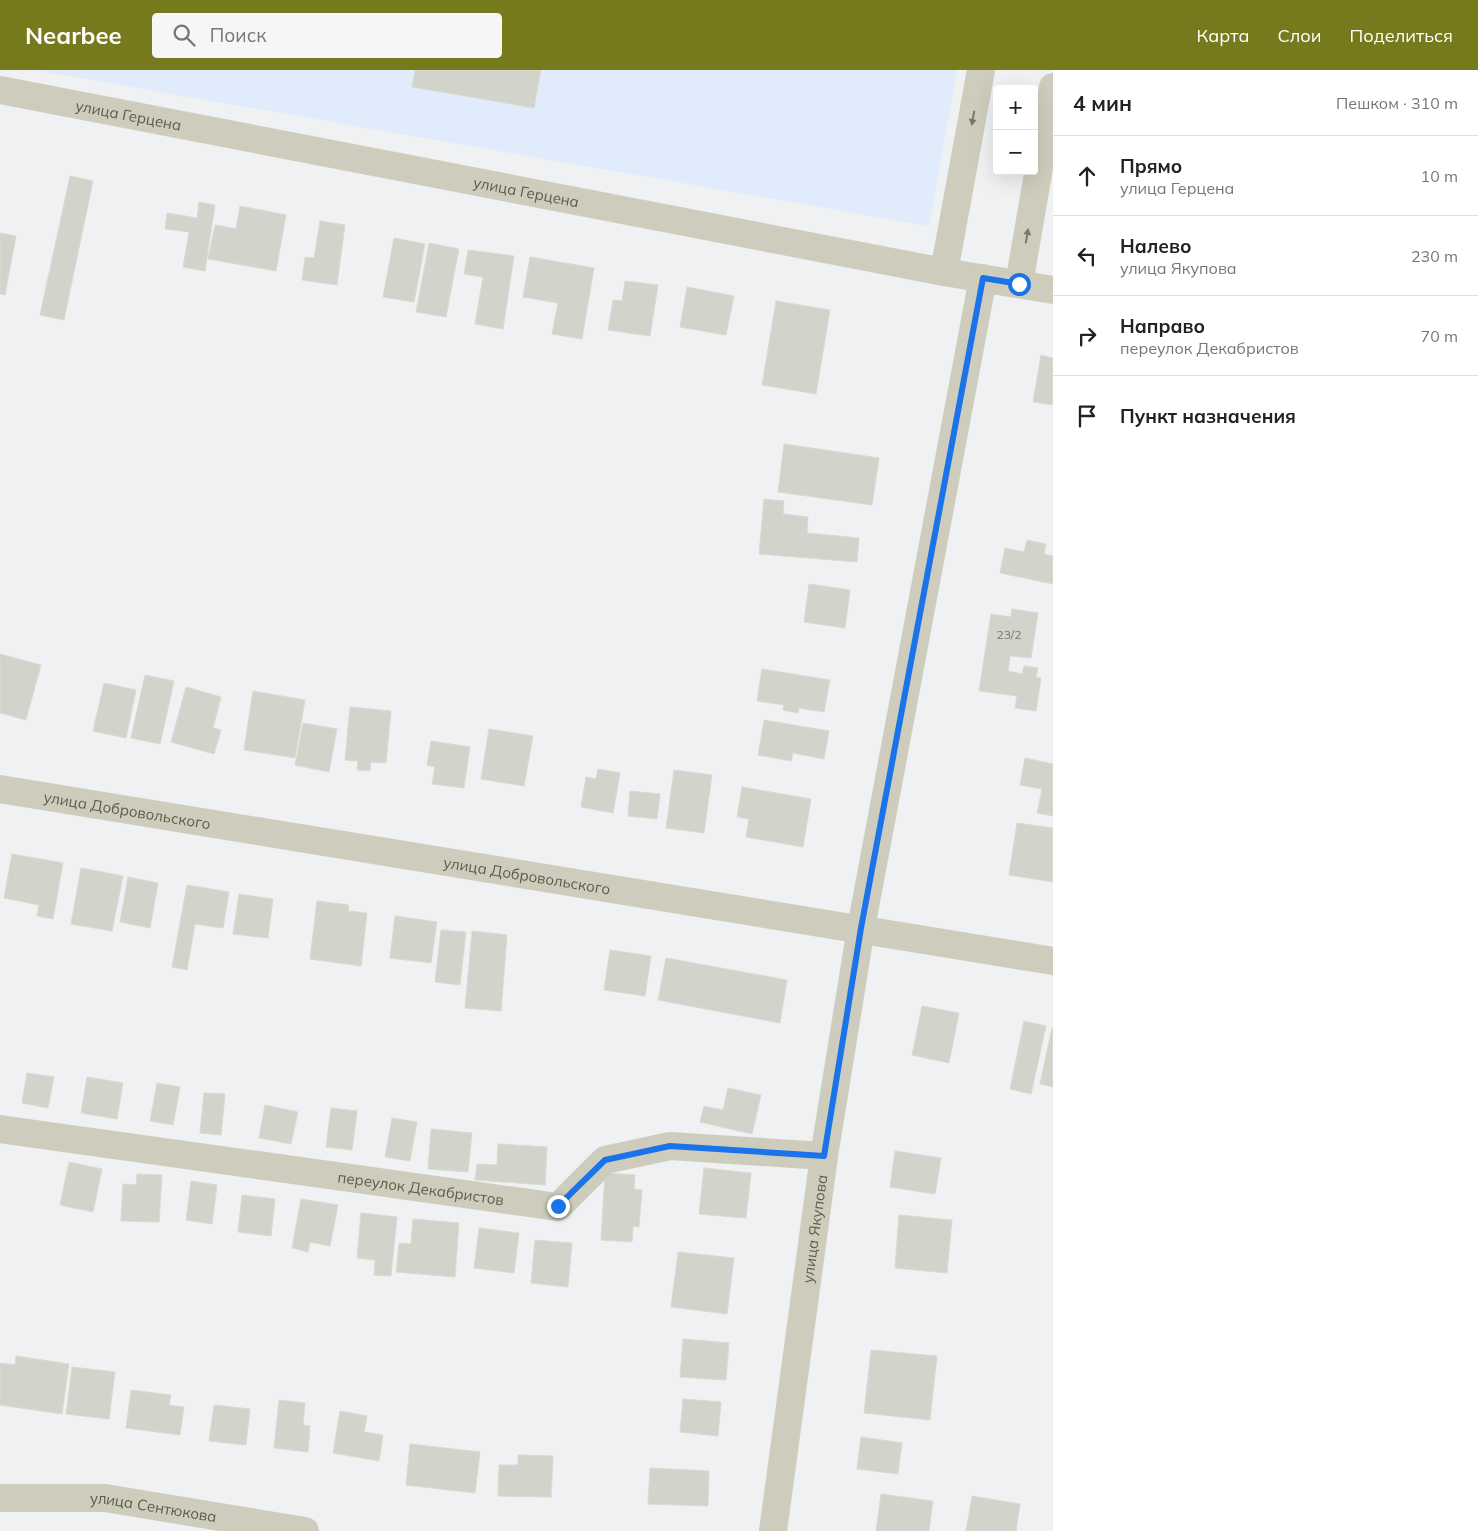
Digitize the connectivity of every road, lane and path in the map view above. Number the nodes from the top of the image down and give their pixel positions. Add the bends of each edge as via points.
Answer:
1 (981, 70) edge
2 (1053, 87) edge
3 (0, 90) edge
4 (944, 272) junction
5 (983, 278) junction
6 (1019, 284) junction
7 (1053, 290) edge
8 (0, 789) edge
9 (861, 928) junction
10 (1053, 960) edge
11 (0, 1129) edge
12 (824, 1156) junction
13 (0, 1498) edge
14 (305, 1531) edge
15 (773, 1531) edge

1 -> 4 street
6 -> 2 street
3 - 4 street, улица Герцена
4 - 5 street, улица Герцена
5 - 6 street, улица Герцена
5 - 9 street, улица Якупова
6 - 7 street, улица Герцена
8 - 9 street, улица Добровольского
9 - 10 street, улица Добровольского
9 - 12 street, улица Якупова
11 - 12 street, переулок Декабристов via 558,1206 605,1160 670,1146
12 - 15 street, улица Якупова
13 - 14 street, улица Сентюкова via 105,1498

